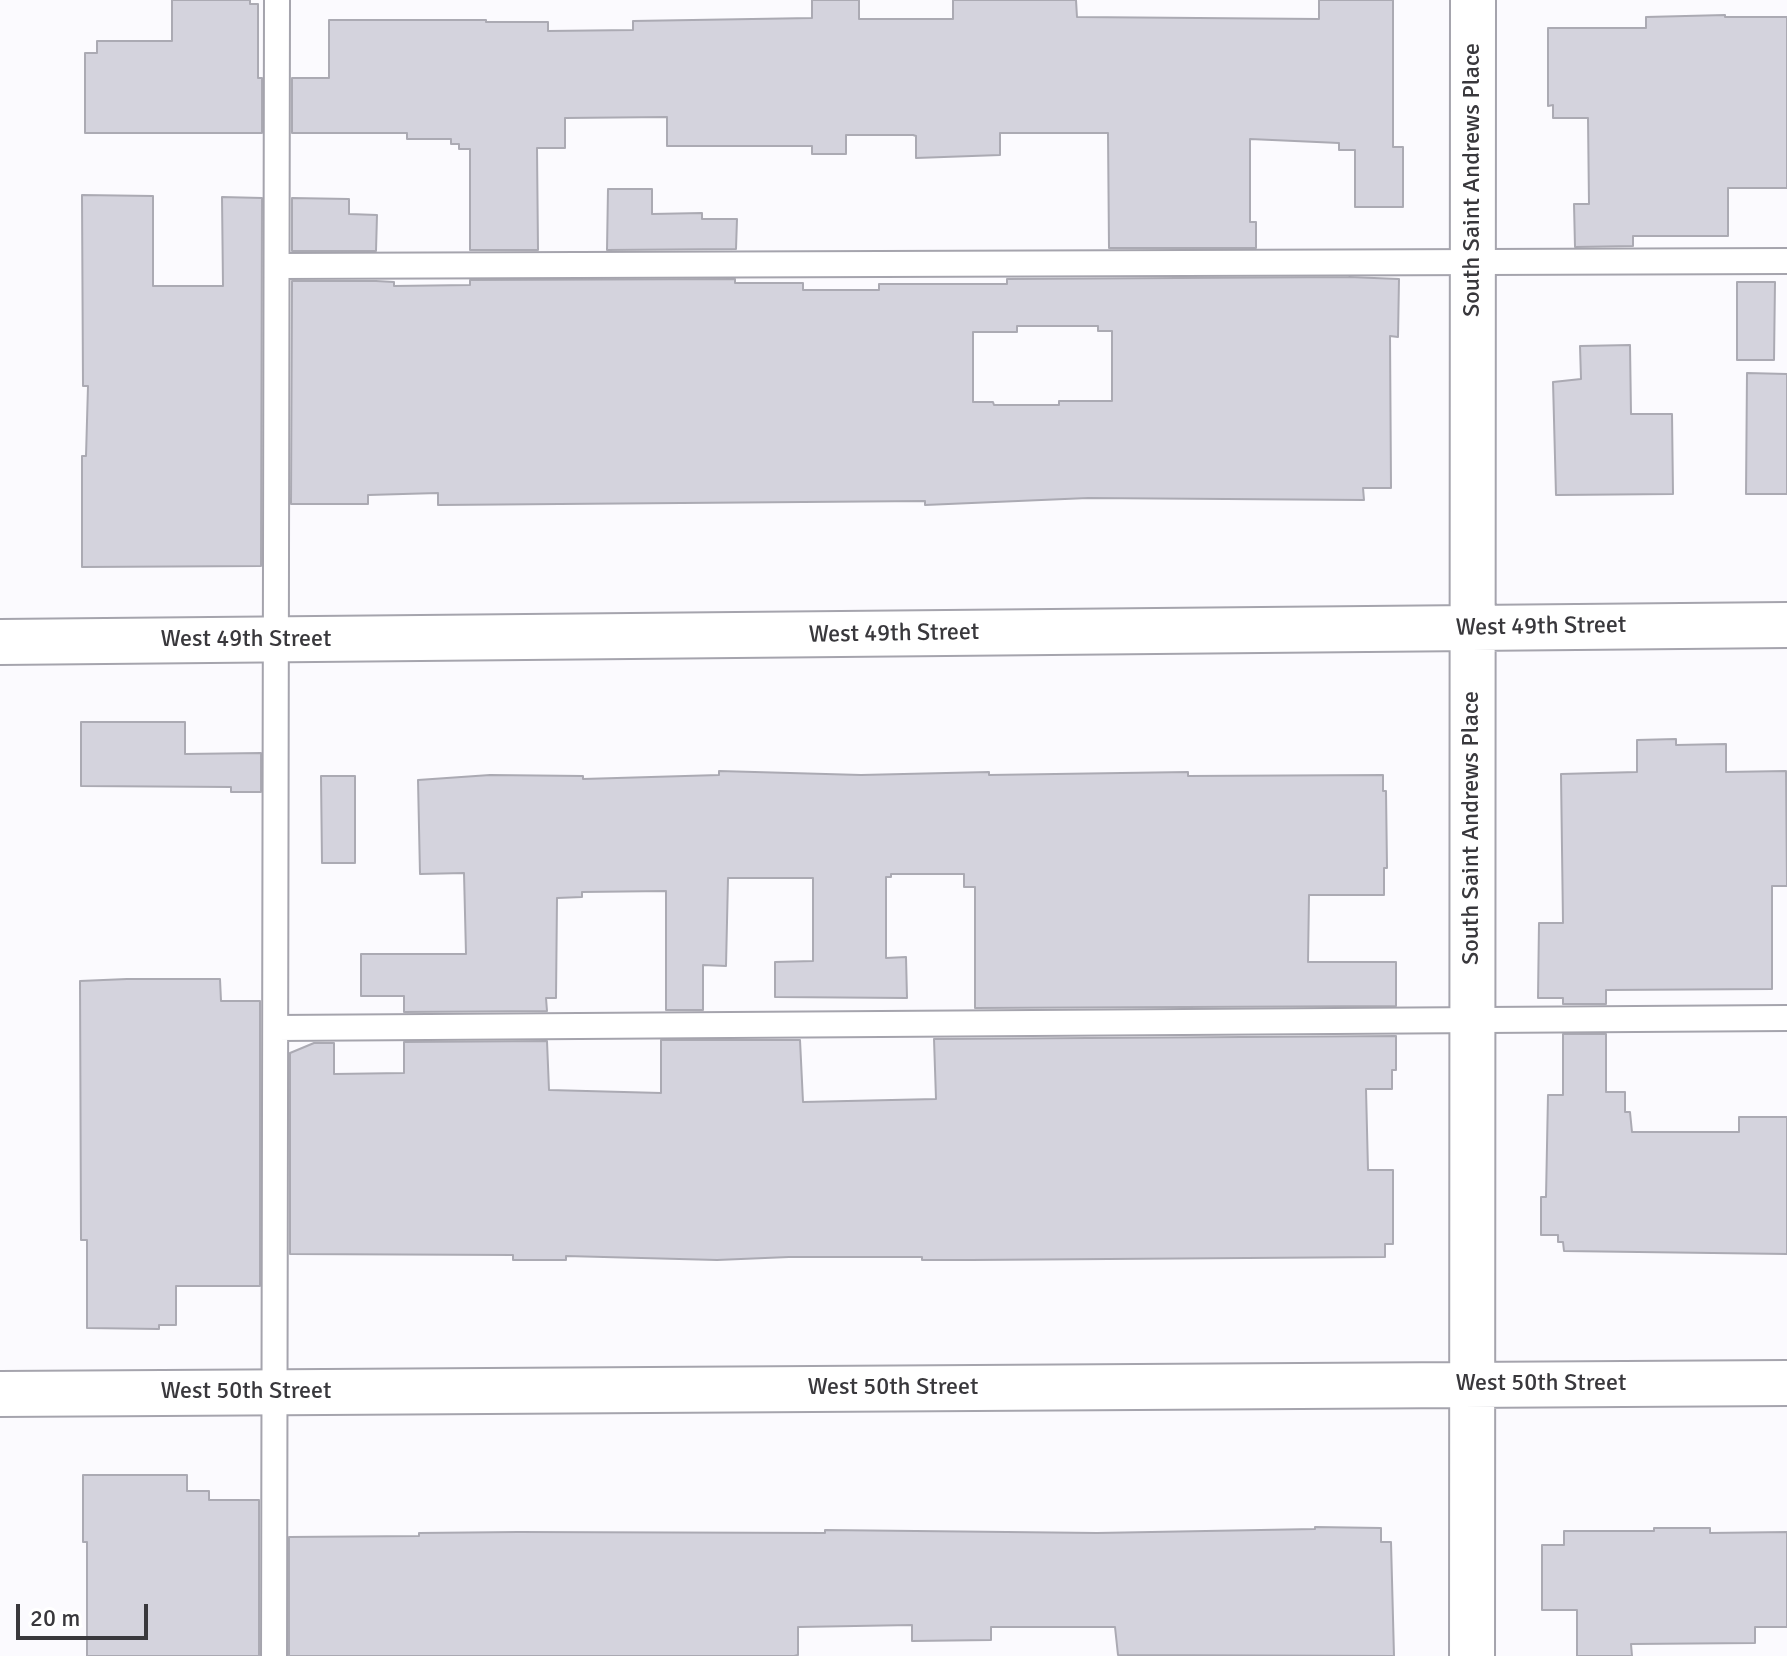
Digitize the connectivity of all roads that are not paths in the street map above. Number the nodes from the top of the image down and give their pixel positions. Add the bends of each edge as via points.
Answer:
1 (277, 0) edge
2 (1473, 0) edge
3 (1473, 261) junction
4 (1787, 261) edge
5 (277, 266) junction
6 (1787, 625) edge
7 (1473, 628) junction
8 (277, 640) junction
9 (0, 642) edge
10 (1787, 1018) edge
11 (1472, 1020) junction
12 (277, 1028) junction
13 (1787, 1383) edge
14 (1472, 1385) junction
15 (276, 1391) junction
16 (0, 1394) edge
17 (274, 1656) edge
18 (1472, 1656) edge

1 - 5 lane
2 - 3 street, South Saint Andrews Place
3 - 4 lane
3 - 5 lane
3 - 7 street, South Saint Andrews Place
5 - 8 lane
6 - 7 street, West 49th Street
7 - 8 street, West 49th Street
7 - 11 street, South Saint Andrews Place
8 - 9 street, West 49th Street
8 - 12 lane
10 - 11 lane
11 - 12 lane
11 - 14 street, South Saint Andrews Place
12 - 15 lane
13 - 14 street, West 50th Street
14 - 15 street, West 50th Street
14 - 18 street, South Saint Andrews Place
15 - 16 street, West 50th Street
15 - 17 lane

